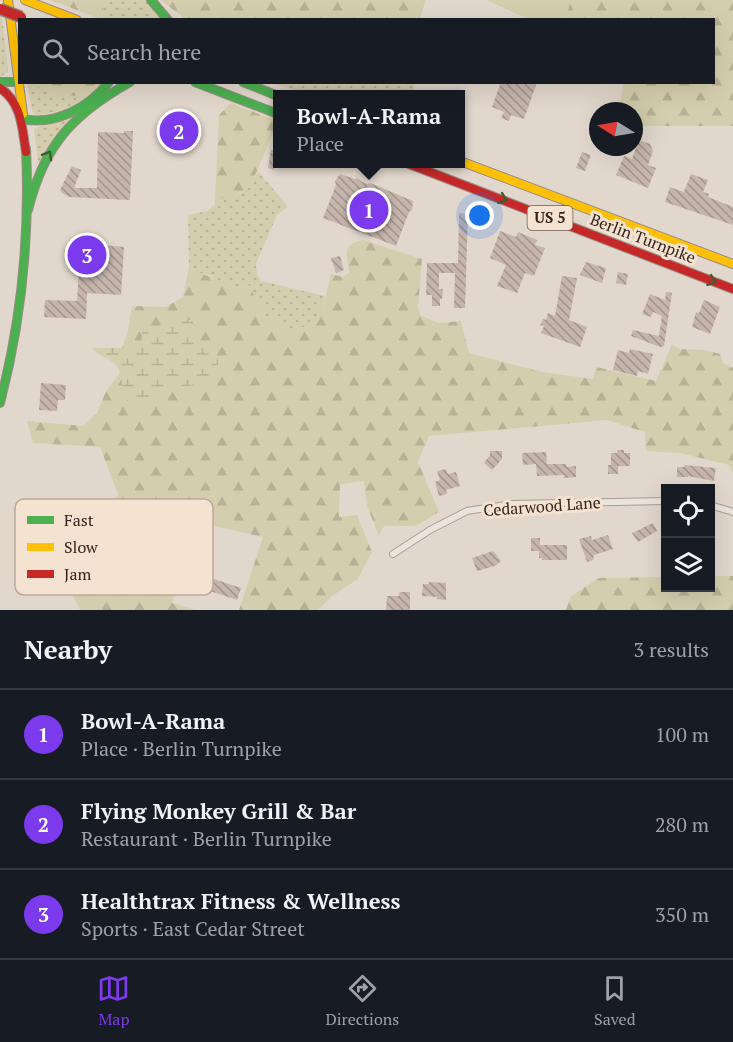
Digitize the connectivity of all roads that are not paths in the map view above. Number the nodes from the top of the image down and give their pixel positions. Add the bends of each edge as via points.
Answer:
1 (8, 0) edge
2 (25, 0) edge
3 (151, 0) edge
4 (0, 9) edge
5 (25, 18) edge
6 (72, 18) edge
7 (166, 18) edge
8 (18, 75) edge
9 (0, 82) edge
10 (18, 82) edge
11 (19, 84) edge
12 (108, 84) edge
13 (125, 84) edge
14 (200, 84) edge
15 (248, 84) edge
16 (259, 84) edge
17 (0, 88) edge
18 (273, 92) edge
19 (273, 93) edge
20 (98, 98) junction
21 (273, 112) edge
22 (23, 119) junction
23 (26, 152) junction
24 (465, 163) edge
25 (418, 168) edge
26 (28, 210) junction
27 (733, 264) edge
28 (733, 289) edge
29 (0, 403) edge
30 (661, 501) edge
31 (715, 506) edge
32 (733, 512) edge
33 (393, 554) dead end

1 - 8 main road
2 - 6 main road
3 - 7 main road
4 - 5 main road, bridge
9 - 10 main road
11 - 22 main road
12 - 20 main road
13 - 20 main road
14 - 21 main road
15 - 19 main road
16 - 18 main road
17 - 23 main road via 14,101
20 - 22 main road via 53,119 38,123
26 -> 20 main road via 38,175 54,145
22 - 23 main road
23 - 26 main road
24 - 27 main road, Berlin Turnpike / US 5
25 -> 28 main road, Berlin Turnpike / US 5
26 - 29 main road via 21,312
30 - 33 street, Cedarwood Lane via 512,504 467,511
31 - 32 street

